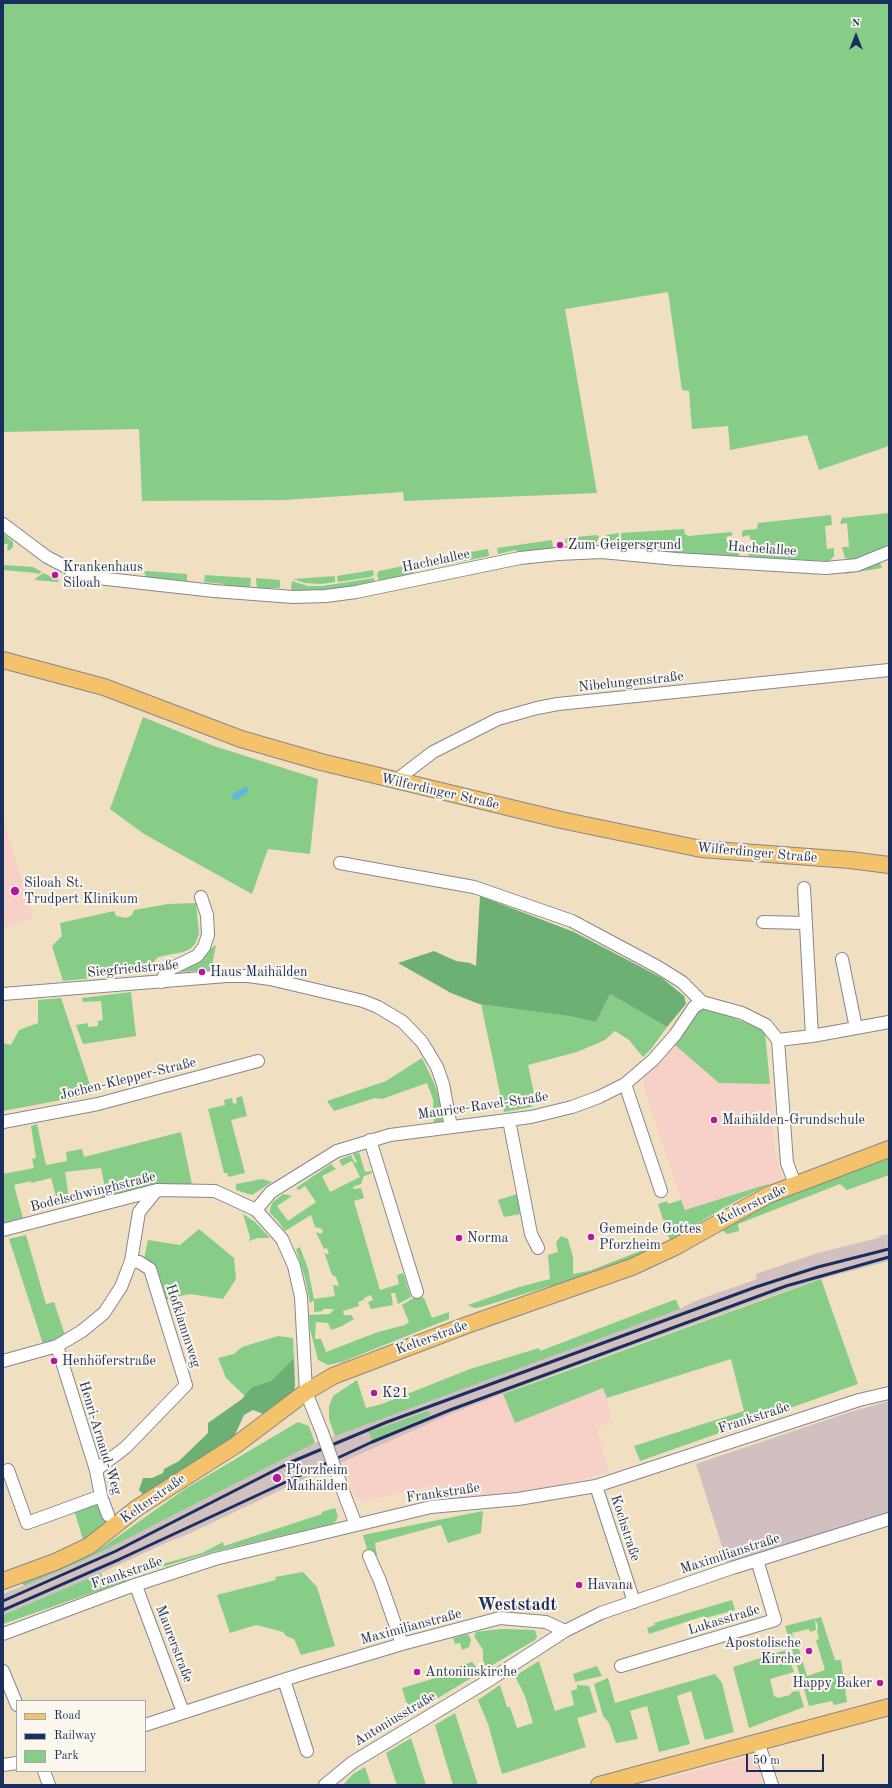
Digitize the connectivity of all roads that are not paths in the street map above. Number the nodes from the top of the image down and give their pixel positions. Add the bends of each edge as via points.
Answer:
1 (3, 524) edge
2 (889, 552) edge
3 (3, 660) edge
4 (889, 670) edge
5 (395, 781) junction
6 (340, 863) dead end
7 (889, 865) edge
8 (804, 888) dead end
9 (202, 897) dead end
10 (763, 922) dead end
11 (806, 923) junction
12 (842, 959) dead end
13 (162, 982) junction
14 (3, 994) edge
15 (702, 1002) junction
16 (889, 1022) edge
17 (856, 1028) junction
18 (812, 1036) junction
19 (778, 1040) junction
20 (258, 1062) dead end
21 (625, 1084) junction
22 (509, 1120) junction
23 (3, 1122) edge
24 (451, 1127) junction
25 (370, 1140) junction
26 (889, 1149) edge
27 (795, 1184) junction
28 (157, 1190) junction
29 (661, 1191) dead end
30 (256, 1210) junction
31 (3, 1230) edge
32 (538, 1248) dead end
33 (131, 1261) junction
34 (417, 1292) dead end
35 (57, 1346) junction
36 (3, 1361) edge
37 (306, 1392) junction
38 (889, 1392) edge
39 (8, 1470) dead end
40 (96, 1470) junction
41 (596, 1486) junction
42 (101, 1496) junction
43 (108, 1515) dead end
44 (889, 1519) edge
45 (356, 1525) junction
46 (369, 1556) dead end
47 (757, 1560) junction
48 (3, 1581) edge
49 (136, 1586) junction
50 (634, 1602) junction
51 (565, 1631) junction
52 (3, 1634) edge
53 (402, 1644) junction
54 (621, 1666) dead end
55 (3, 1671) edge
56 (284, 1680) junction
57 (16, 1703) edge
58 (889, 1707) edge
59 (183, 1712) junction
60 (146, 1725) edge
61 (758, 1742) junction
62 (307, 1751) dead end
63 (16, 1763) edge
64 (3, 1765) edge
65 (44, 1772) edge
66 (604, 1784) edge
67 (49, 1785) edge
68 (325, 1785) edge
69 (772, 1785) edge

1 - 2 street, Hachelallee via 46,557 70,569 98,578 137,584 277,596 342,594 520,558 558,554 602,552 826,568 857,565
3 - 5 main road, Wilferdinger Straße via 104,687 241,739
4 - 5 street, Nibelungenstraße via 558,704 498,719 433,752
5 - 7 main road, Wilferdinger Straße via 561,820 701,849
6 - 15 street via 474,887 572,921 658,967 682,982
8 - 11 street
9 - 13 street via 208,935 204,947 197,956 166,971
10 - 11 street
11 - 18 street
12 - 17 street
13 - 14 street, Siegfriedstraße
13 - 24 street, Siegfriedstraße via 248,976 363,1000 378,1007 403,1022 422,1042 443,1084
15 - 19 street via 742,1013 766,1025
15 - 21 street, Maurice-Ravel-Straße via 694,1007 675,1035 653,1060
16 - 17 street
17 - 18 street
18 - 19 street
19 - 27 street via 787,1163
20 - 23 street, Jochen-Klepper-Straße via 98,1104
21 - 22 street, Maurice-Ravel-Straße via 572,1107
21 - 29 street
22 - 24 street, Maurice-Ravel-Straße
22 - 32 street via 531,1234
24 - 25 street, Maurice-Ravel-Straße
25 - 30 street, Maurice-Ravel-Straße via 333,1153 271,1192
25 - 34 street
26 - 27 main road, Kelterstraße
27 - 37 main road, Kelterstraße via 747,1206 677,1246 632,1267 355,1367
28 - 30 street, Bodelschwinghstraße via 216,1191
28 - 31 street, Bodelschwinghstraße
28 - 33 street via 139,1212
30 - 37 street, Bodelschwinghstraße via 282,1239 294,1266 301,1297
33 - 35 street via 121,1287 104,1313 82,1331
33 - 40 street, Hofklammweg via 139,1262 150,1269 186,1385 126,1447
35 - 36 street
35 - 40 street, Henri-Arnaud-Weg
37 - 45 street, Bodelschwinghstraße, bridge
37 - 48 main road, Kelterstraße via 236,1445 156,1495 89,1546 55,1562
38 - 41 street, Frankstraße
39 - 42 street via 27,1523
40 - 42 street, Henri-Arnaud-Weg
41 - 45 street, Frankstraße via 518,1499 431,1507
41 - 50 street, Kochstraße
42 - 43 street, Henri-Arnaud-Weg
44 - 47 street, Maximilianstraße
45 - 49 street, Frankstraße via 215,1559
46 - 53 street
47 - 50 street, Maximilianstraße
47 - 54 street, Lukasstraße via 775,1620
49 - 52 street, Frankstraße
49 - 59 street, Maurerstraße
50 - 51 street, Maximilianstraße
51 - 53 street, Maximilianstraße via 546,1622 500,1618
51 - 68 street, Antoniusstraße via 353,1762
53 - 56 street, Maximilianstraße
55 - 57 street
56 - 59 street, Maximilianstraße
56 - 62 street
58 - 61 main road
59 - 60 street, Maximilianstraße
61 - 66 main road
61 - 69 street
63 - 64 street
65 - 67 street

